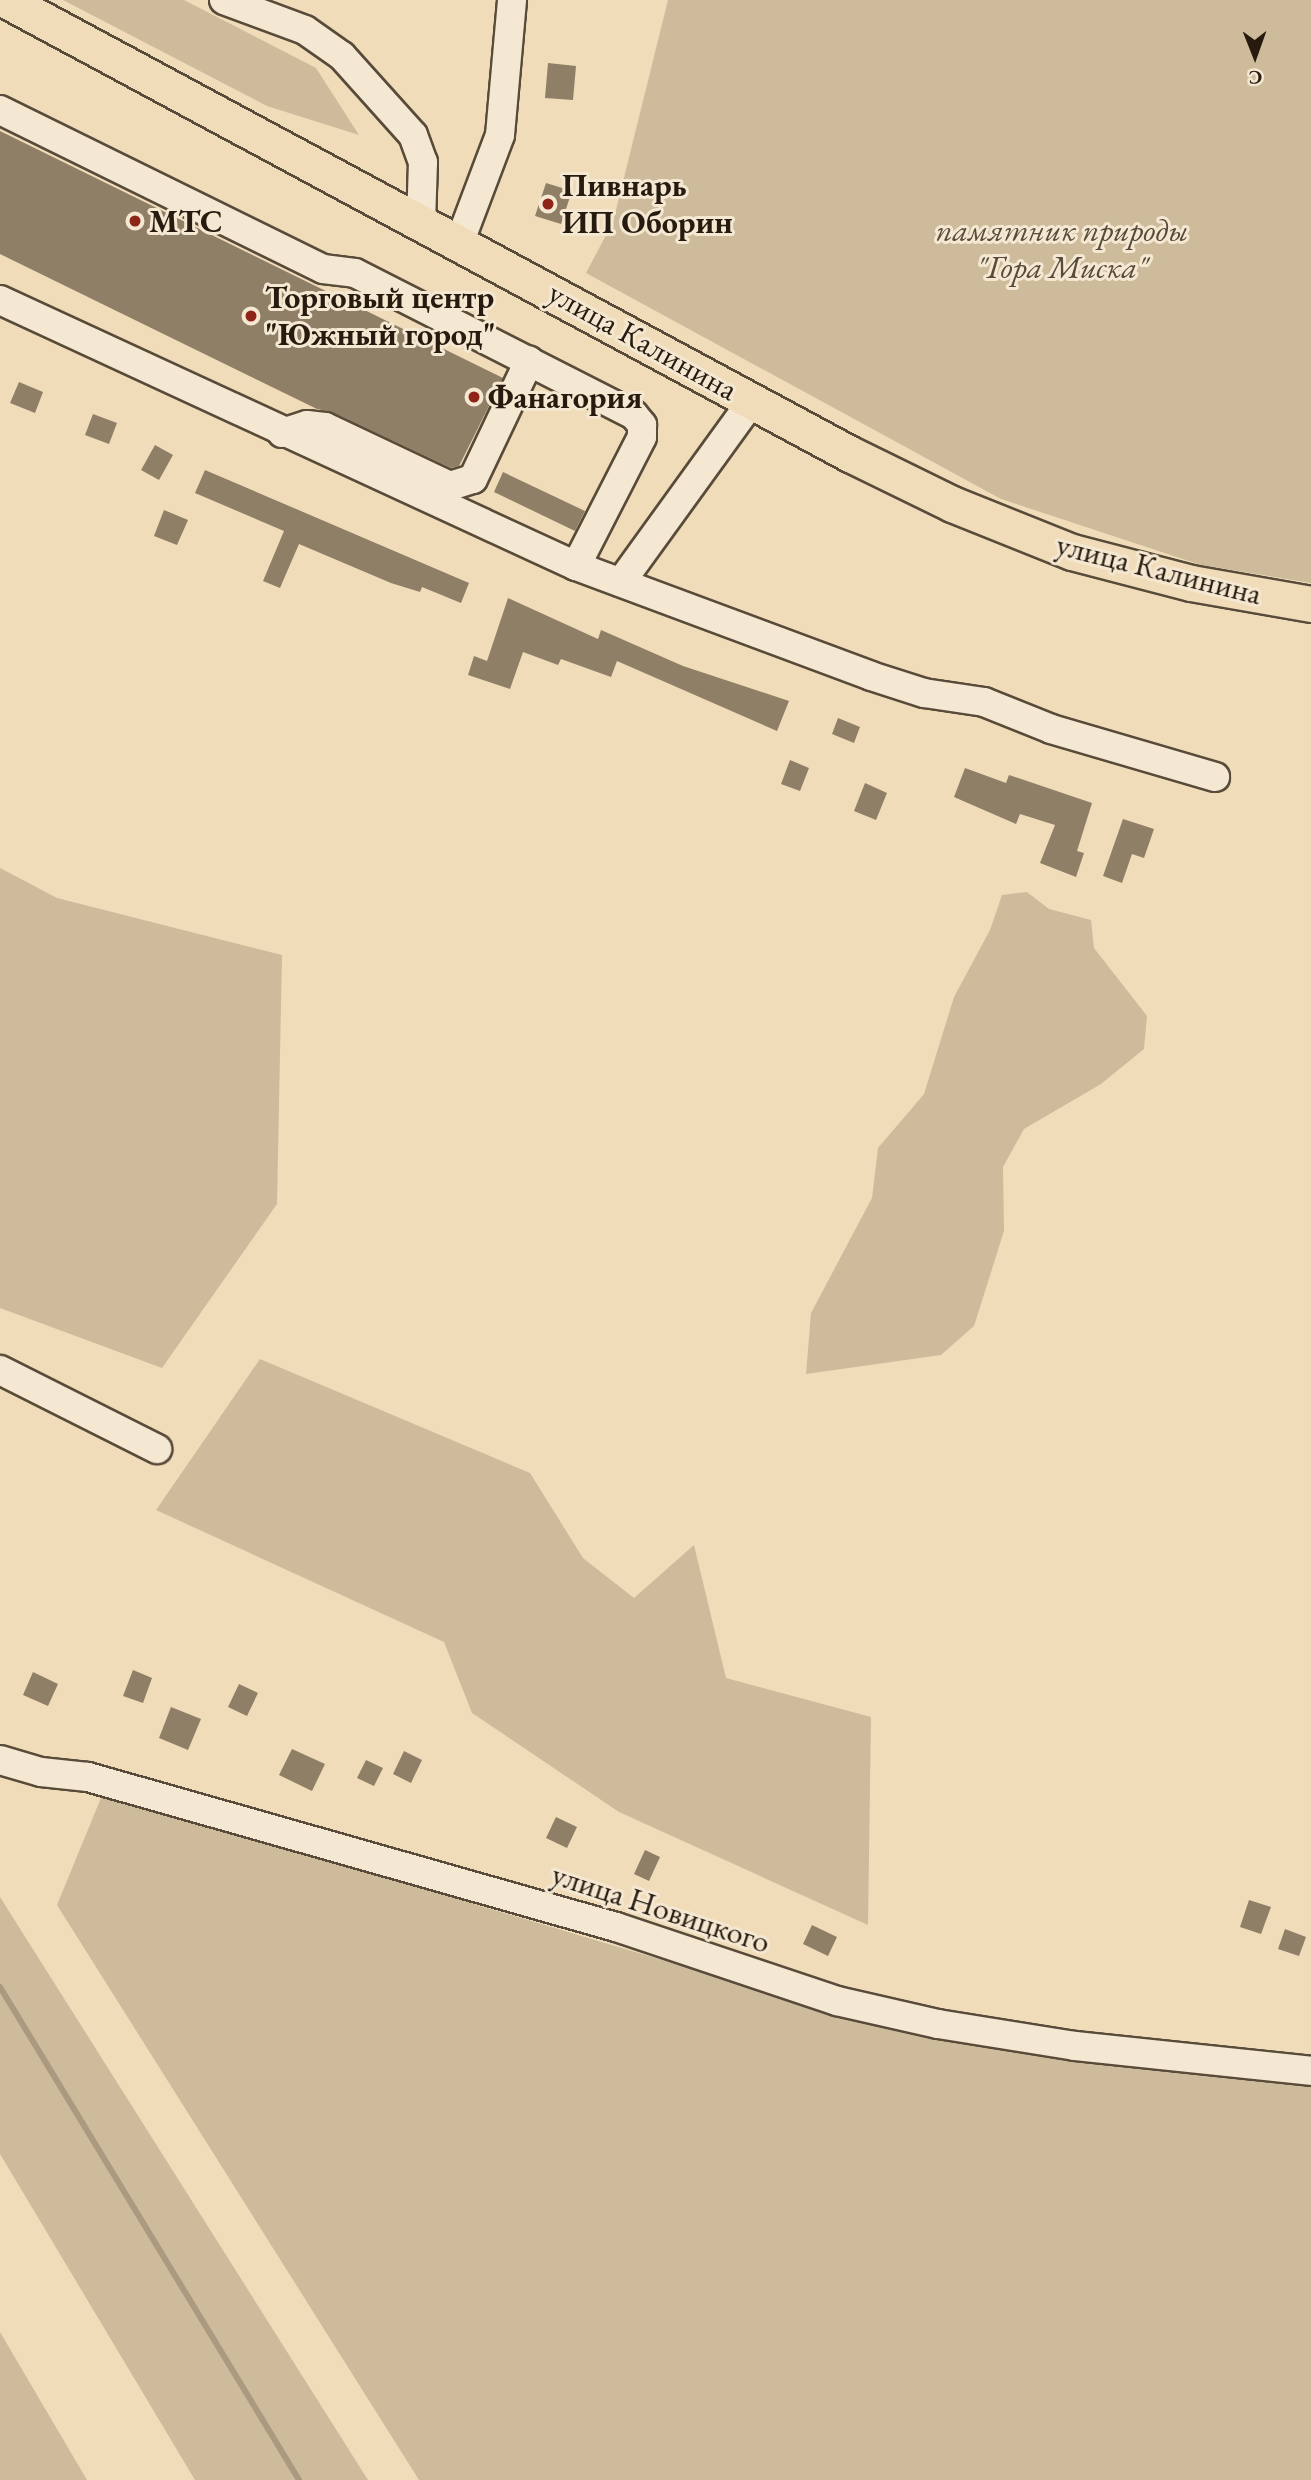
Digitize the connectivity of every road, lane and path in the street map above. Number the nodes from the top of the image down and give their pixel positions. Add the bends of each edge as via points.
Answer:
1 (6, 0) edge
2 (224, 0) edge
3 (512, 0) edge
4 (0, 110) edge
5 (421, 221) junction
6 (460, 241) junction
7 (0, 300) edge
8 (529, 361) junction
9 (752, 401) junction
10 (282, 433) junction
11 (576, 566) junction
12 (621, 582) junction
13 (1311, 604) edge
14 (1215, 776) dead end
15 (0, 1370) edge
16 (157, 1448) dead end
17 (0, 1760) edge
18 (1311, 2071) edge

1 - 5 main road, улица Калинина
2 - 5 street via 305,30 342,56 413,135 423,162
3 - 6 street via 500,135
4 - 8 street via 323,269 355,272
5 - 6 main road, улица Калинина
6 - 9 main road, улица Калинина
7 - 10 street
8 - 10 street via 473,479 450,486 325,427 307,425
8 - 11 street via 634,415 642,425 642,438
9 - 12 street
9 - 13 main road, улица Калинина via 952,504 1072,552 1191,583
10 - 11 street
11 - 12 street
12 - 14 street via 892,683 984,702 1051,729
15 - 16 street
17 - 18 street, улица Новицкого via 114,1784 616,1927 746,1973 900,2015 1075,2046

